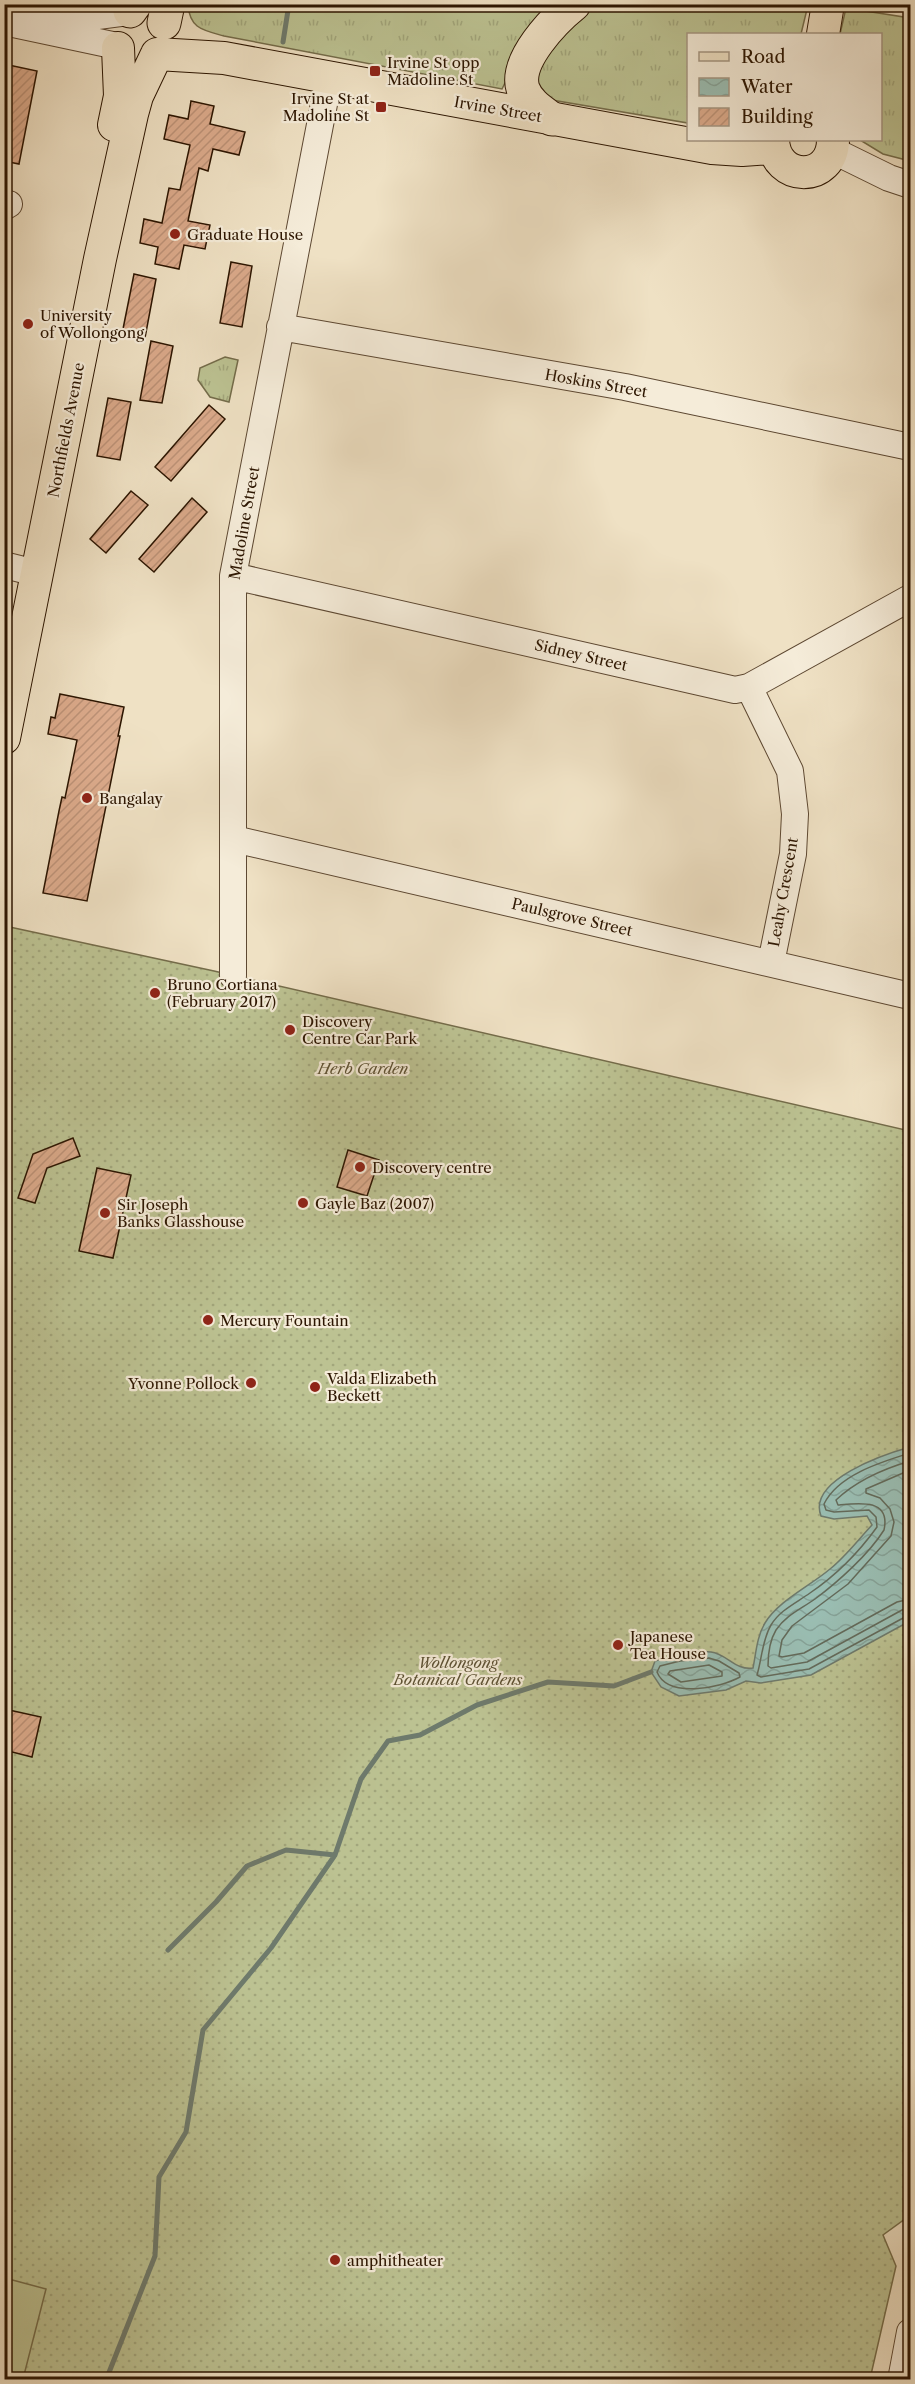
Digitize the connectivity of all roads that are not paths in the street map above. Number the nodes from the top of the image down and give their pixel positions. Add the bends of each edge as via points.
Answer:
1 (14, 4) edge
2 (574, 4) edge
3 (131, 9) edge
4 (4, 22) edge
5 (162, 33) edge
6 (118, 47) junction
7 (329, 78) junction
8 (552, 119) junction
9 (773, 144) edge
10 (833, 145) edge
11 (910, 185) edge
12 (280, 327) junction
13 (910, 447) edge
14 (14, 568) edge
15 (233, 576) junction
16 (910, 598) edge
17 (4, 670) edge
18 (749, 687) junction
19 (4, 738) edge
20 (234, 839) junction
21 (771, 963) junction
22 (233, 976) dead end
23 (910, 996) edge
24 (910, 2332) edge
25 (901, 2379) edge

1 - 3 street via 74,16
2 - 8 highway via 539,41 522,76 532,104
3 - 5 main road via 150,10 158,15
3 - 6 main road via 116,27
4 - 6 street
5 - 6 main road via 147,60 124,55
5 - 7 main road, Irvine Street via 224,58
5 - 19 main road, Northfields Avenue via 132,114
6 - 14 main road, Northfields Avenue via 118,109 47,458 31,525
7 - 8 main road, Irvine Street
7 - 12 street, Madoline Street
8 - 9 main road, Irvine Street via 712,148 742,150
9 - 10 main road via 782,164 798,172 823,165
10 - 11 street via 875,171
12 - 13 street, Hoskins Street via 625,387
12 - 15 street, Madoline Street
14 - 17 main road, Northfields Avenue
15 - 18 street, Sidney Street via 735,690
15 - 20 street, Madoline Street
16 - 18 street, Sidney Street
18 - 21 street, Leahy Crescent via 790,771 795,814 793,854
20 - 21 street, Paulsgrove Street
20 - 22 street, Madoline Street
21 - 23 street, Paulsgrove Street
24 - 25 street

